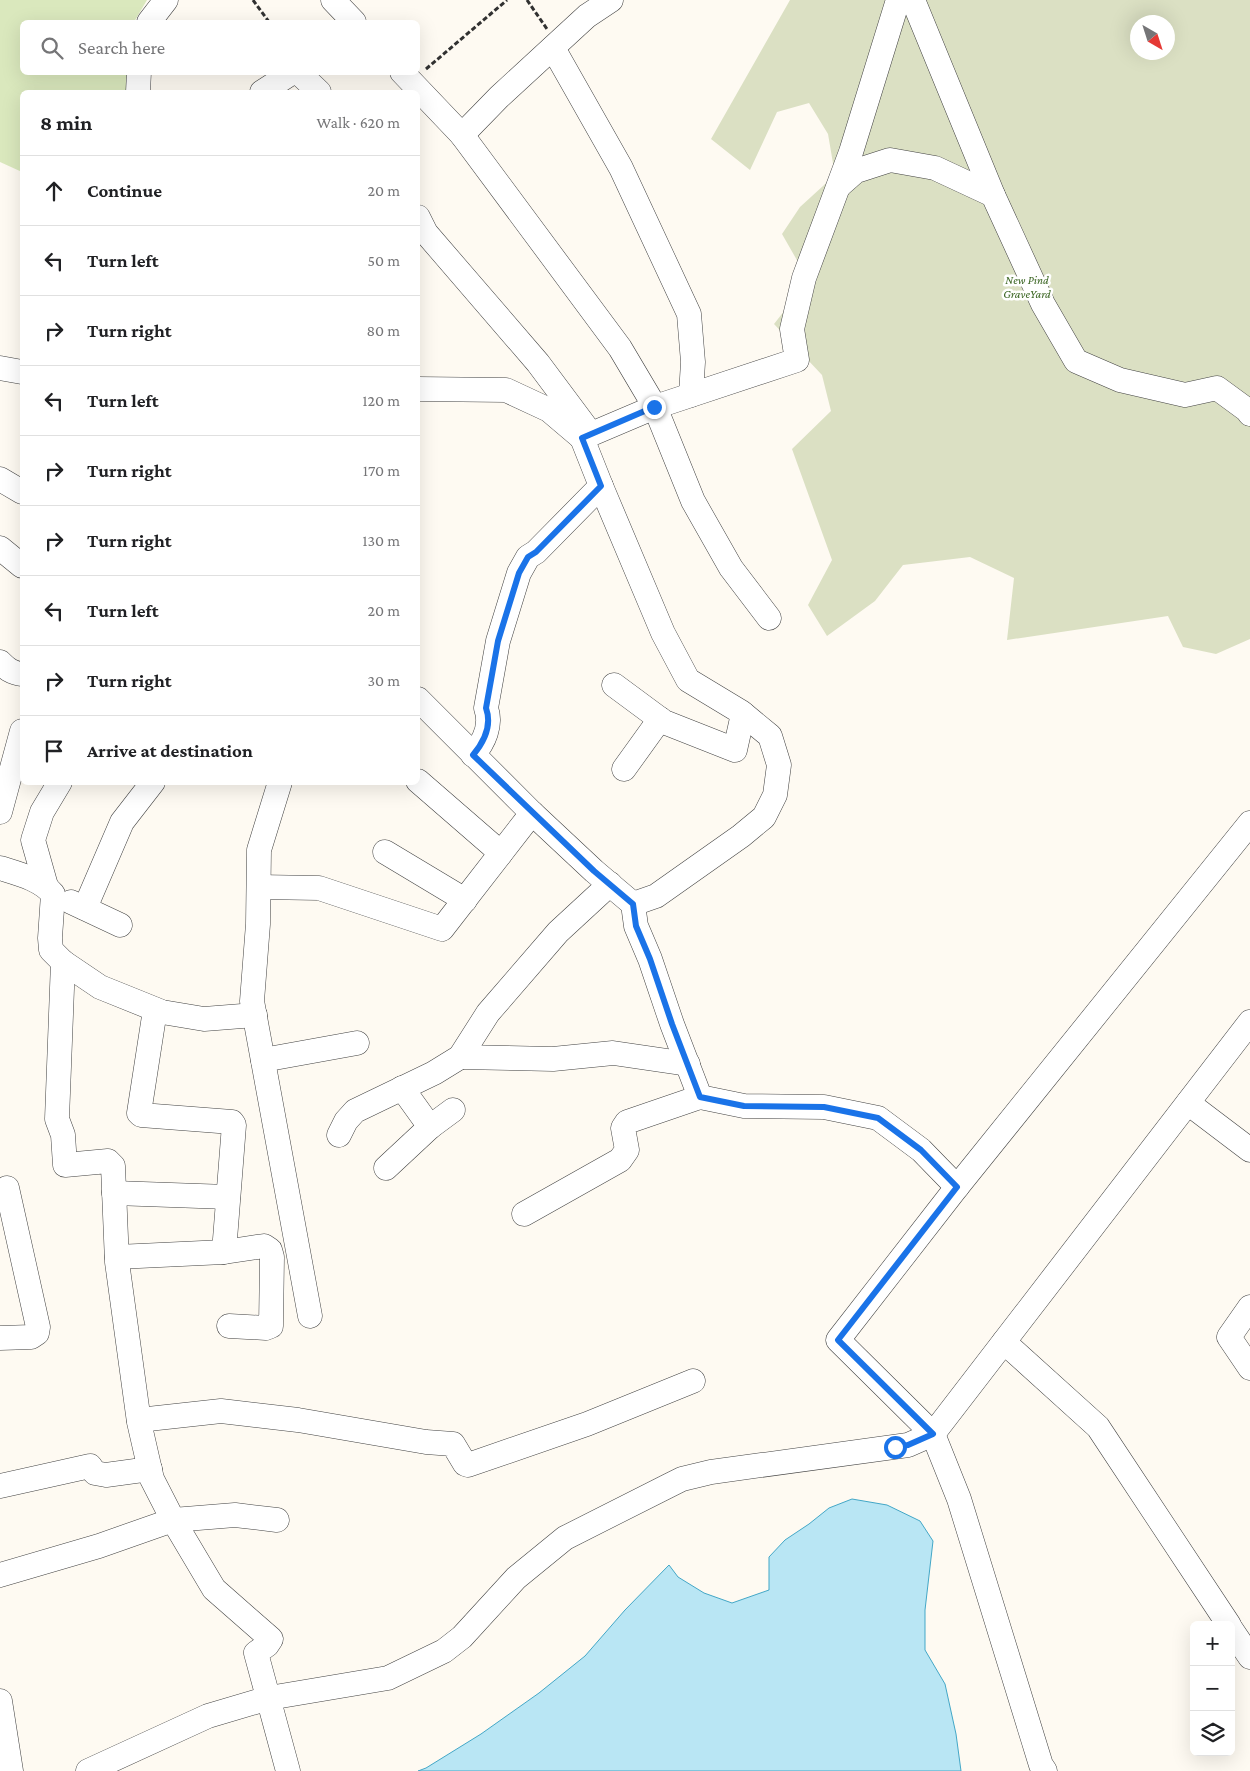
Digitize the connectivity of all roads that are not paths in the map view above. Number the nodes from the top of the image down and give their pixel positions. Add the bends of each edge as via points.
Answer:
1 (166, 0) edge
2 (333, 0) edge
3 (611, 0) edge
4 (898, 0) edge
5 (913, 0) edge
6 (151, 20) edge
7 (352, 20) edge
8 (556, 46) junction
9 (139, 75) edge
10 (288, 75) edge
11 (301, 75) edge
12 (406, 77) edge
13 (138, 90) edge
14 (265, 90) edge
15 (317, 90) edge
16 (419, 90) edge
17 (420, 92) edge
18 (462, 135) junction
19 (839, 186) junction
20 (993, 196) junction
21 (420, 221) edge
22 (0, 368) edge
23 (20, 372) edge
24 (420, 390) edge
25 (691, 395) junction
26 (654, 407) junction
27 (1250, 414) edge
28 (582, 438) junction
29 (0, 479) edge
30 (601, 486) junction
31 (20, 491) edge
32 (0, 548) edge
33 (20, 564) edge
34 (769, 618) dead end
35 (0, 662) edge
36 (20, 674) edge
37 (614, 684) dead end
38 (420, 701) edge
39 (743, 714) junction
40 (660, 719) junction
41 (20, 738) edge
42 (473, 755) junction
43 (624, 769) dead end
44 (420, 782) edge
45 (58, 785) edge
46 (151, 785) edge
47 (279, 785) edge
48 (0, 812) edge
49 (532, 812) junction
50 (1250, 823) edge
51 (385, 852) dead end
52 (501, 852) junction
53 (0, 868) edge
54 (610, 884) junction
55 (259, 887) junction
56 (50, 890) junction
57 (465, 900) junction
58 (633, 904) junction
59 (85, 908) junction
60 (120, 925) dead end
61 (63, 962) junction
62 (155, 1010) junction
63 (254, 1015) junction
64 (1250, 1022) edge
65 (357, 1043) dead end
66 (460, 1057) junction
67 (262, 1060) junction
68 (688, 1064) junction
69 (402, 1088) junction
70 (700, 1097) junction
71 (1188, 1102) junction
72 (452, 1110) dead end
73 (430, 1126) junction
74 (339, 1135) dead end
75 (1250, 1150) edge
76 (386, 1168) dead end
77 (957, 1187) junction
78 (7, 1188) dead end
79 (114, 1193) junction
80 (228, 1197) junction
81 (524, 1214) dead end
82 (224, 1252) junction
83 (117, 1257) junction
84 (1250, 1308) edge
85 (310, 1316) dead end
86 (229, 1326) dead end
87 (0, 1338) edge
88 (1004, 1342) junction
89 (1250, 1368) edge
90 (692, 1381) dead end
91 (139, 1420) junction
92 (933, 1434) junction
93 (150, 1469) junction
94 (0, 1486) edge
95 (173, 1520) junction
96 (277, 1520) dead end
97 (0, 1575) edge
98 (1226, 1621) edge
99 (1235, 1634) edge
100 (1250, 1657) edge
101 (269, 1698) junction
102 (0, 1701) edge
103 (11, 1771) edge
104 (88, 1771) edge
105 (288, 1771) edge
106 (1045, 1771) edge

1 - 6 street
2 - 7 street
3 - 8 street via 587,16
4 - 19 street
5 - 20 street
8 - 18 street
8 - 25 street via 621,168 689,314 693,362
9 - 13 street
10 - 14 street
11 - 15 street
12 - 16 street
17 - 18 street
18 - 26 street via 620,348
19 - 20 street via 856,171 890,160 934,168
19 - 25 street via 804,278 792,329 797,360
20 - 27 street via 1043,304 1076,361 1120,380 1185,395 1217,388
21 - 28 street via 426,233 538,363 584,426
22 - 23 street
24 - 28 street via 506,390 549,410
25 - 26 street
26 - 28 street
26 - 34 street via 693,501 731,568
28 - 30 street
29 - 31 street
30 - 39 street via 663,634 688,680
30 - 42 street via 528,557 519,573 498,641 484,739
32 - 33 street
35 - 36 street via 6,669
37 - 40 street
38 - 42 street
39 - 40 street via 735,750
39 - 58 street via 770,736 779,765 775,795 764,818 656,896
40 - 43 street
41 - 48 street
42 - 49 street
44 - 52 street
45 - 56 street via 42,812 33,840
46 - 59 street via 122,822
47 - 55 street via 259,850
49 - 52 street
49 - 54 street
50 - 77 street
51 - 57 street
52 - 57 street
53 - 56 street via 30,878
54 - 58 street
54 - 66 street via 558,932 488,1013
55 - 57 street via 319,888 442,928
55 - 63 street via 252,1001
56 - 59 street
56 - 61 street via 52,950
58 - 68 street via 636,926
59 - 60 street
61 - 62 street via 100,987
61 - 79 street via 58,1119 65,1165 108,1161 113,1166
62 - 63 street via 204,1019
62 - 80 street via 139,1113 232,1122
63 - 67 street
64 - 71 street
65 - 67 street
66 - 68 street via 553,1059 613,1053
66 - 69 street
67 - 85 street
68 - 70 street
69 - 73 street
69 - 74 street via 355,1111
70 - 77 street via 744,1106 824,1107 878,1118 921,1150
70 - 81 street via 627,1122 623,1128 628,1150 620,1160
71 - 75 street
71 - 88 street
72 - 73 street
73 - 76 street
77 - 92 street via 838,1340
78 - 87 street via 37,1333 31,1337
79 - 80 street
79 - 83 street
80 - 82 street
82 - 83 street
82 - 86 street via 264,1246 272,1257 272,1326
83 - 91 street
84 - 89 street via 1229,1337
88 - 92 street
88 - 98 street via 1098,1427
90 - 91 street via 587,1424 468,1466 453,1444 298,1420 221,1411
91 - 93 street
92 - 101 street via 908,1445 711,1472 682,1479 565,1538 516,1578 444,1651 388,1678
92 - 106 street via 959,1499
93 - 94 street via 106,1475 95,1472 90,1466
93 - 95 street
95 - 96 street via 235,1515
95 - 97 street
95 - 101 street via 214,1589 271,1639 256,1653
99 - 100 street
101 - 104 street via 208,1716
101 - 105 street
102 - 103 street

